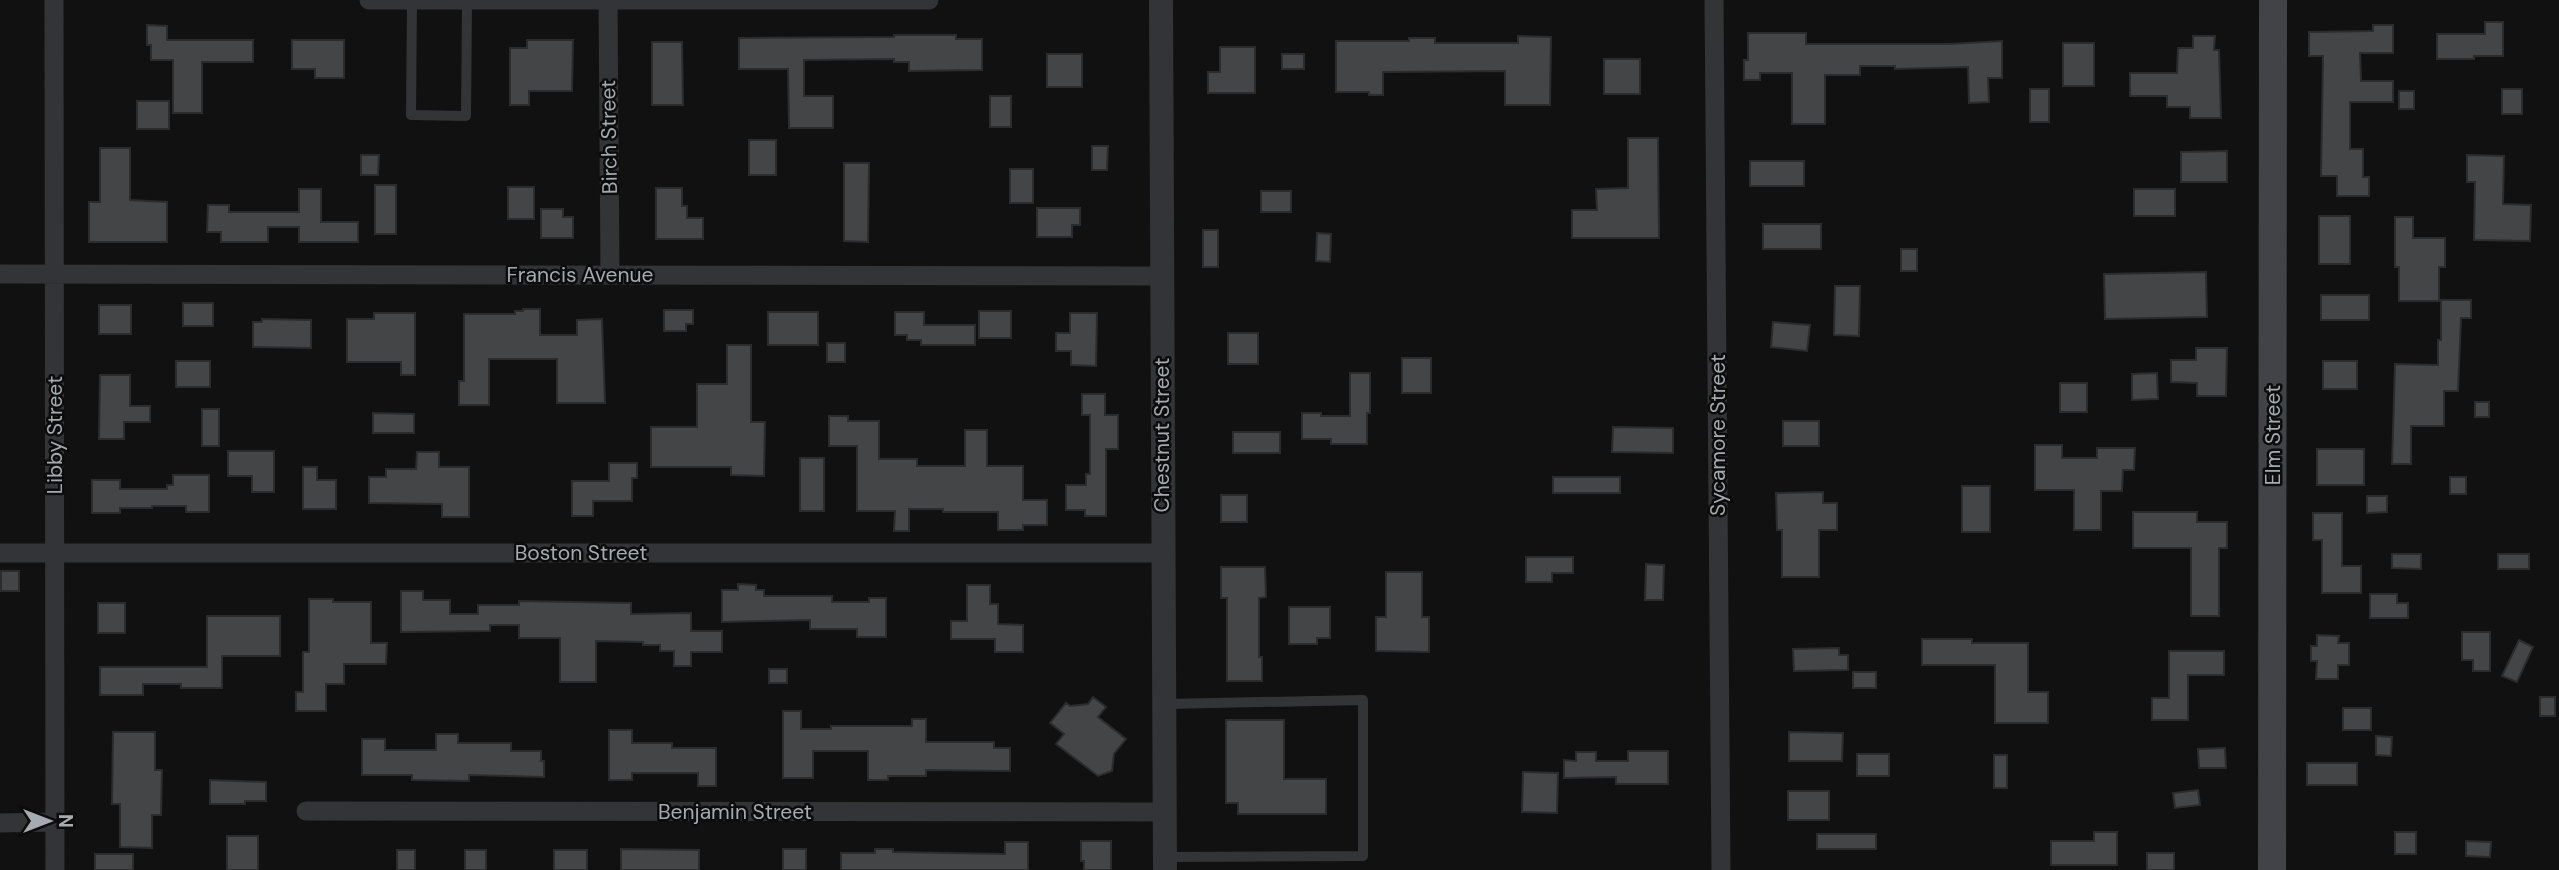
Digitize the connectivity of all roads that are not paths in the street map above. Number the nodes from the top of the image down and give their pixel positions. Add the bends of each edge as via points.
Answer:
1 (54, 0) edge
2 (369, 0) edge
3 (412, 0) edge
4 (929, 0) edge
5 (1161, 0) edge
6 (1714, 0) edge
7 (2273, 0) edge
8 (467, 1) edge
9 (608, 1) edge
10 (0, 274) edge
11 (54, 275) junction
12 (610, 275) junction
13 (1160, 276) junction
14 (55, 553) junction
15 (1162, 553) junction
16 (0, 554) edge
17 (1164, 704) junction
18 (306, 811) dead end
19 (1164, 812) junction
20 (55, 822) junction
21 (0, 823) edge
22 (1165, 863) edge
23 (55, 870) edge
24 (1721, 870) edge
25 (2272, 870) edge

1 - 11 street, Libby Street
2 - 3 street
3 - 8 street
3 - 8 lane via 411,115 466,116
4 - 9 street
5 - 13 street, Chestnut Street
6 - 24 street, Sycamore Street
7 - 25 main road, Elm Street
8 - 9 street
9 - 12 street, Birch Street
10 - 11 street, Francis Avenue
11 - 12 street, Francis Avenue
11 - 14 street, Libby Street
12 - 13 street, Francis Avenue
13 - 15 street, Chestnut Street
14 - 15 street, Boston Street
14 - 16 street, Boston Street
14 - 20 street, Libby Street
15 - 17 street, Chestnut Street
17 - 19 street, Chestnut Street
17 - 22 lane via 1363,700 1363,856
18 - 19 street, Benjamin Street
19 - 22 street, Chestnut Street
20 - 21 street
20 - 23 street, Libby Street

